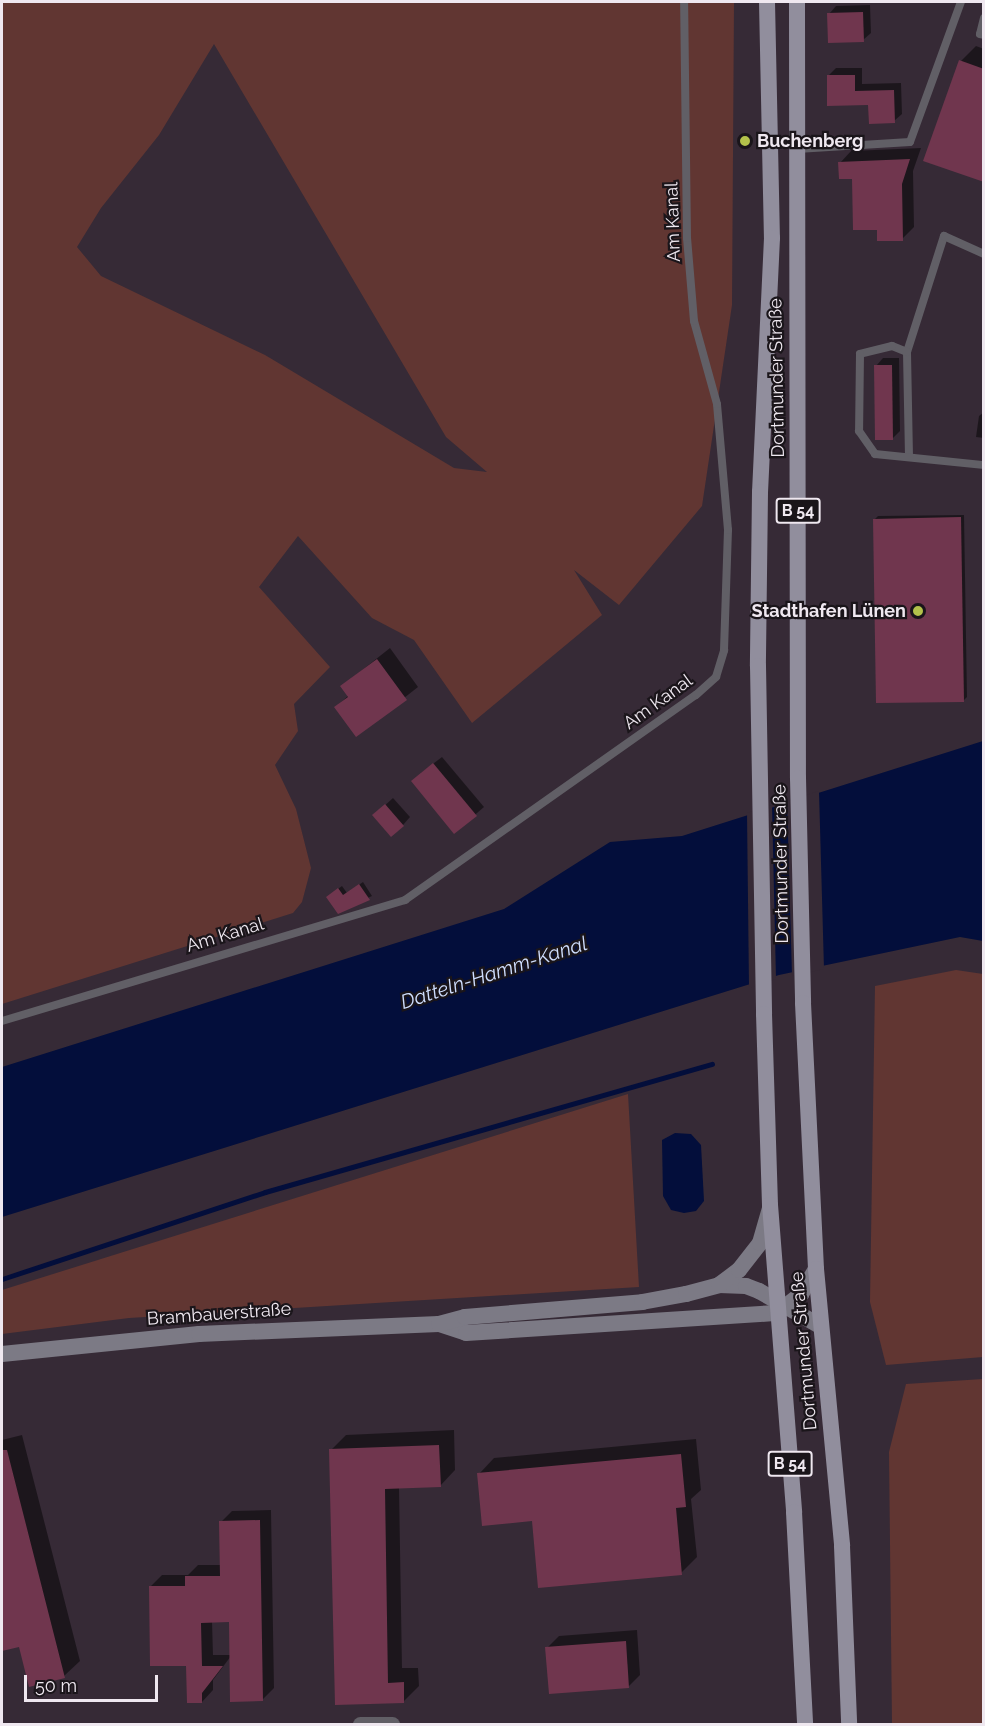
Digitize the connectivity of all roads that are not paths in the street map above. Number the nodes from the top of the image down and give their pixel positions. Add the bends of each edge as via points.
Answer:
1 (684, 2) edge
2 (767, 2) edge
3 (797, 2) edge
4 (961, 2) edge
5 (984, 18) edge
6 (984, 35) edge
7 (797, 149) junction
8 (984, 254) edge
9 (907, 352) junction
10 (909, 457) junction
11 (984, 465) edge
12 (2, 1020) edge
13 (770, 1205) junction
14 (816, 1269) junction
15 (719, 1285) junction
16 (780, 1306) junction
17 (440, 1324) junction
18 (820, 1326) junction
19 (2, 1354) edge
20 (360, 1725) edge
21 (392, 1725) edge
22 (805, 1725) edge
23 (849, 1725) edge

1 - 12 lane, Am Kanal via 687,238 694,321 717,405 728,530 724,650 716,677 405,900
2 - 13 main road, Dortmunder Straße / B 54 via 772,238 760,492 764,1014
3 - 7 main road, Dortmunder Straße / B 54
4 - 7 lane via 910,142
5 - 6 lane via 980,34
7 - 14 main road, Dortmunder Straße / B 54 via 798,778 803,1003
8 - 9 lane via 944,236
9 - 10 lane
9 - 10 lane via 892,346 860,354 859,431 875,454
10 - 11 lane
13 - 15 main road, Brambauerstraße via 751,1258
13 - 16 main road, Dortmunder Straße / B 54
14 - 16 main road via 801,1294
14 - 18 main road, Dortmunder Straße / B 54
15 - 16 main road via 746,1286
15 - 17 main road, Brambauerstraße via 642,1302 465,1317
16 - 17 main road, Brambauerstraße via 466,1333
16 - 18 main road
16 - 22 main road, Dortmunder Straße / B 54
17 - 19 main road, Brambauerstraße via 199,1334
18 - 23 main road, Dortmunder Straße / B 54 via 842,1546
20 - 21 street

